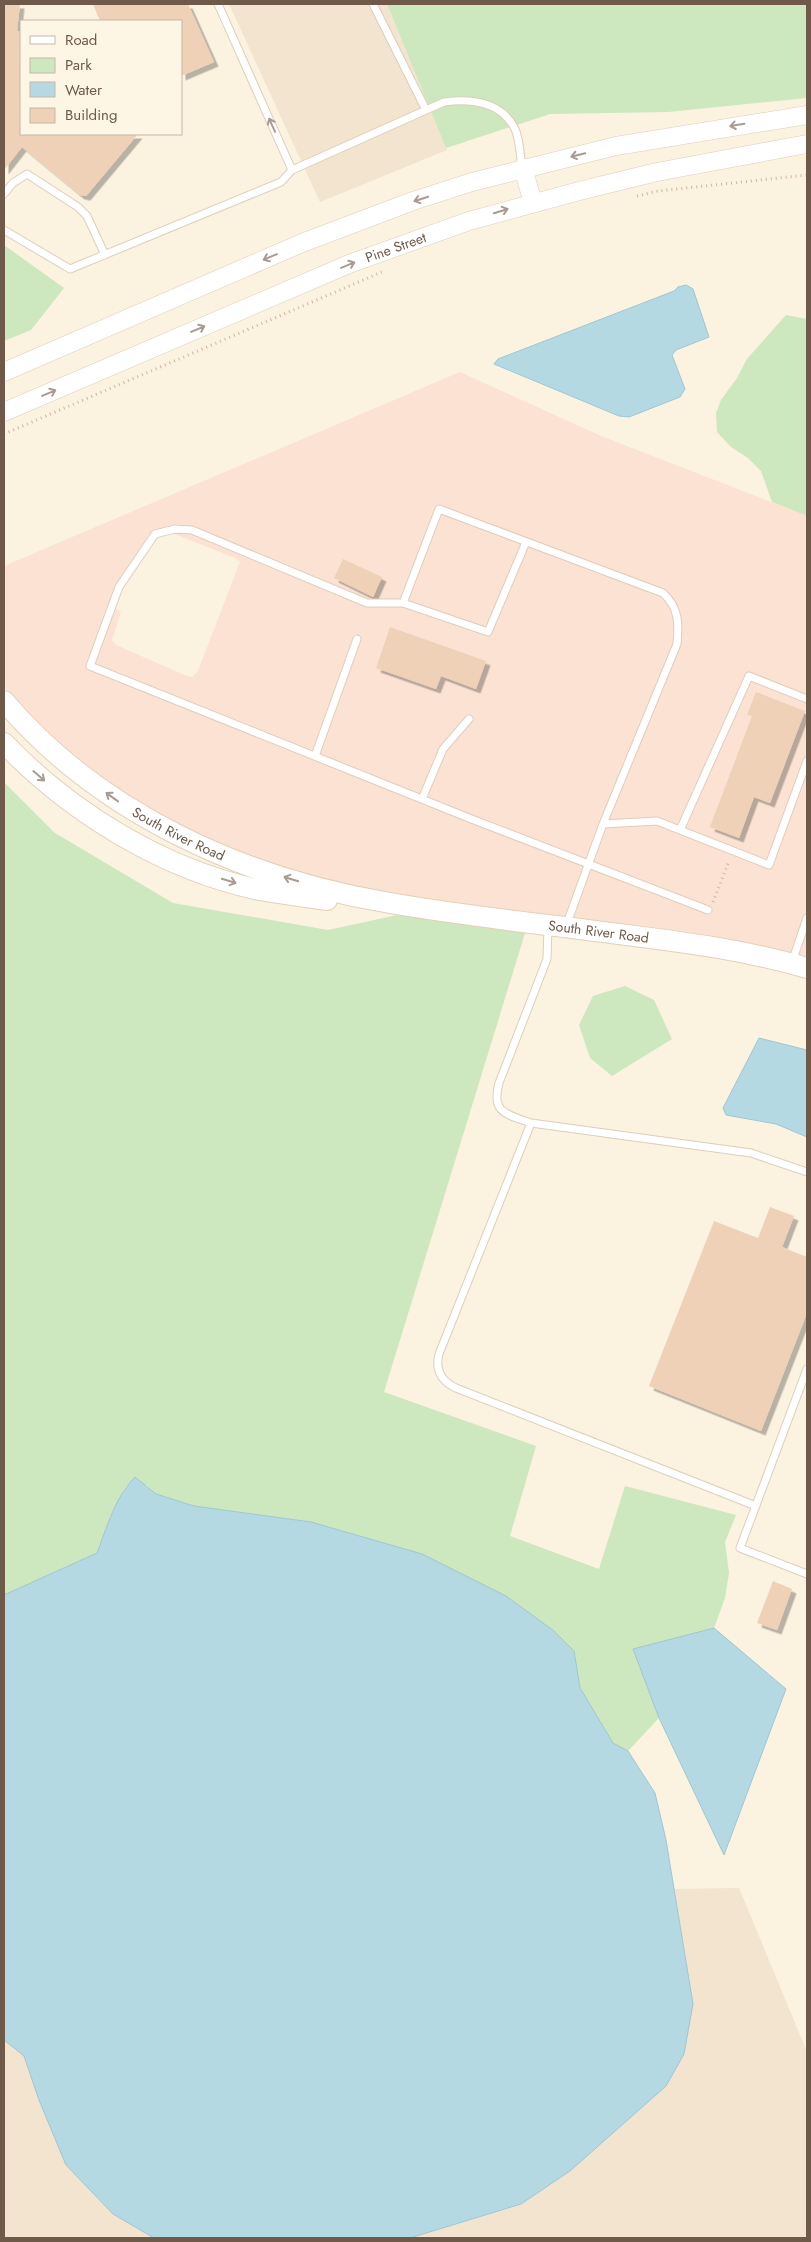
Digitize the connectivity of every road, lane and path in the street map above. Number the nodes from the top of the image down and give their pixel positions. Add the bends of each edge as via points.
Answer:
1 (218, 4) edge
2 (373, 4) edge
3 (426, 110) junction
4 (807, 116) edge
5 (807, 144) edge
6 (522, 168) junction
7 (292, 170) junction
8 (807, 175) edge
9 (4, 194) edge
10 (630, 198) dead end
11 (533, 202) junction
12 (4, 230) edge
13 (105, 255) junction
14 (383, 271) dead end
15 (4, 372) edge
16 (4, 412) edge
17 (4, 434) edge
18 (526, 542) junction
19 (403, 603) junction
20 (357, 639) dead end
21 (807, 698) edge
22 (4, 701) edge
23 (469, 719) dead end
24 (4, 743) edge
25 (315, 756) junction
26 (807, 761) edge
27 (422, 799) junction
28 (603, 824) junction
29 (680, 830) junction
30 (733, 851) junction
31 (589, 864) junction
32 (713, 902) dead end
33 (389, 903) junction
34 (708, 910) dead end
35 (807, 918) edge
36 (557, 926) junction
37 (799, 966) edge
38 (530, 1123) junction
39 (807, 1172) edge
40 (807, 1369) edge
41 (756, 1506) junction
42 (807, 1574) edge

7 -> 1 lane
2 - 3 lane
3 - 6 lane via 461,99 481,101 504,113 515,129
3 - 7 lane
4 -> 6 street via 616,146
5 - 11 street, Pine Street via 658,172
6 - 11 street
6 -> 15 street via 413,201 302,243
7 - 13 lane via 281,182
8 - 10 path via 658,191
9 - 13 lane via 27,174 87,216
16 -> 11 street, Pine Street via 349,264
12 - 13 lane via 70,269
14 - 17 path
18 - 19 lane via 488,632
18 - 19 lane via 439,510
18 - 28 lane via 663,593 673,602 680,622 677,644
19 - 25 lane via 367,603 192,530 175,529 155,534 120,586 90,666
20 - 25 lane
21 - 29 lane via 749,676
33 -> 22 main road, South River Road via 276,874 196,845 122,805 58,758
23 - 27 lane via 443,749
24 -> 33 main road, South River Road via 56,791 95,820 182,866 259,890 328,900
25 - 27 lane
26 - 30 lane via 769,866
27 - 31 lane
28 - 29 lane via 657,821
28 - 31 lane
29 - 30 lane
30 - 32 path
31 - 34 lane
31 - 36 lane
33 - 36 main road, South River Road
35 - 37 lane
36 - 37 main road, South River Road via 730,950
36 - 38 lane via 499,1083 496,1101 498,1108 508,1115
38 - 39 lane via 751,1153
38 - 41 lane via 438,1354 440,1375 456,1388
40 - 41 lane
41 - 42 lane via 740,1548

